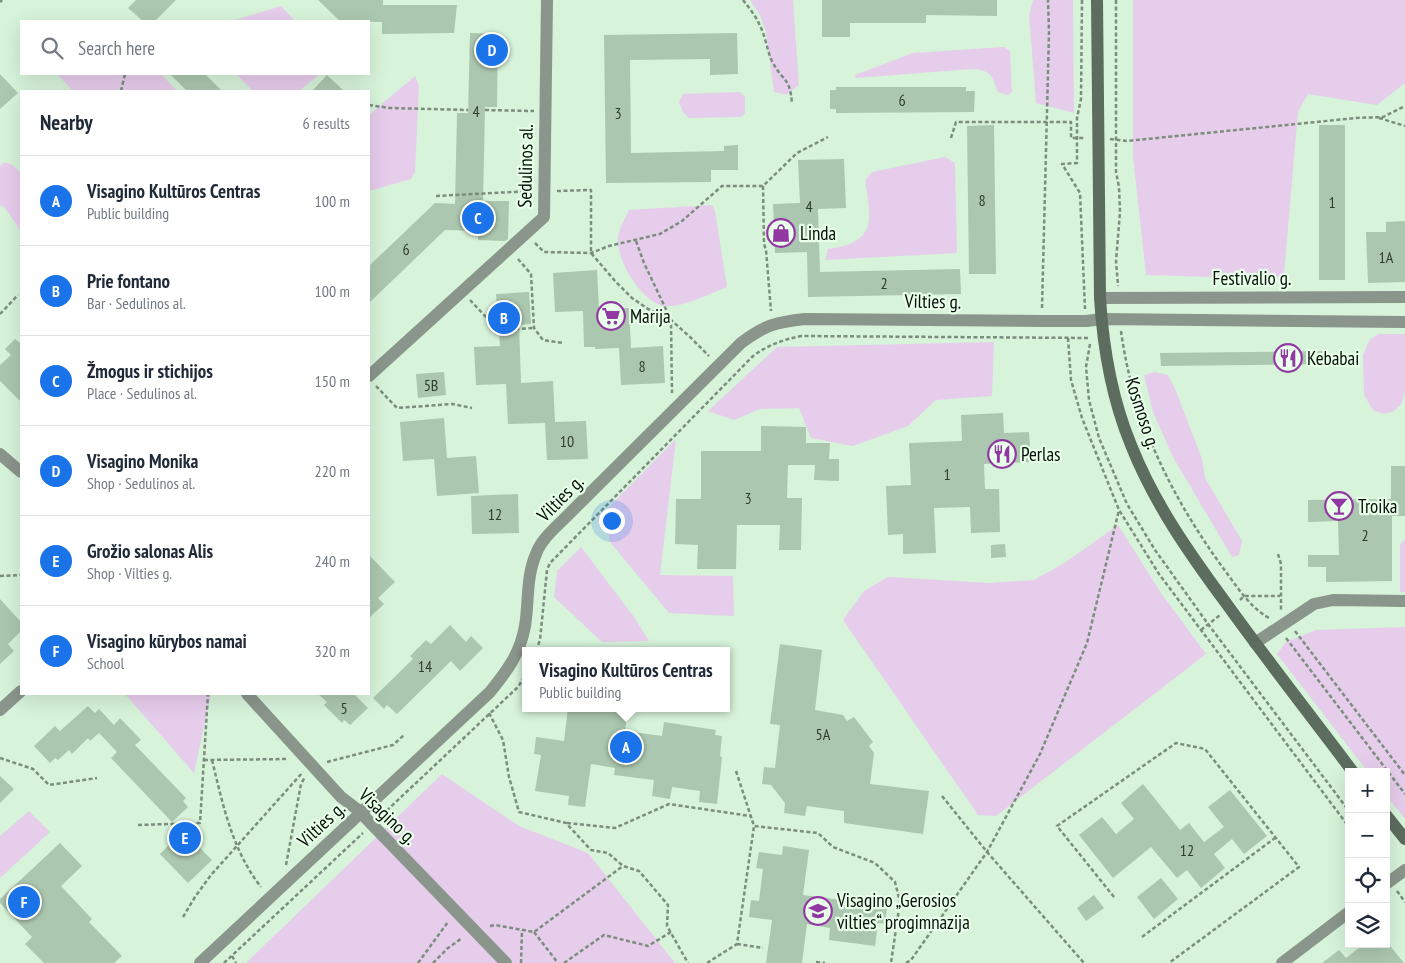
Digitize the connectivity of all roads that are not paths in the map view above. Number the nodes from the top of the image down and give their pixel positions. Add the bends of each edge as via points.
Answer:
1 (547, 0) edge
2 (1097, 0) edge
3 (1405, 297) edge
4 (1100, 298) junction
5 (1101, 319) junction
6 (1405, 322) edge
7 (372, 381) edge
8 (0, 454) edge
9 (20, 471) edge
10 (1405, 600) edge
11 (1255, 643) junction
12 (20, 692) edge
13 (248, 695) edge
14 (0, 710) edge
15 (1350, 768) edge
16 (361, 812) junction
17 (1390, 820) edge
18 (1405, 840) edge
19 (1405, 870) edge
20 (1390, 881) edge
21 (1345, 915) edge
22 (200, 963) edge
23 (506, 963) edge
24 (1282, 963) edge

1 - 7 street, Sedulinos al. via 544,217
2 - 4 main road, Kosmoso g.
3 - 4 street, Festivalio g.
4 - 5 main road, Kosmoso g.
5 - 6 street
5 - 11 main road, Kosmoso g. via 1122,419 1151,489 1181,541
5 - 16 street, Vilties g. via 805,319 771,324 758,330 548,537 536,552 530,573 525,625 509,669 480,702
8 - 9 street
10 - 11 street via 1333,600 1314,604
11 - 15 main road, Kosmoso g.
12 - 14 street
13 - 16 street, Visagino g. via 341,797
16 - 22 street, Vilties g.
16 - 23 street, Visagino g.
17 - 18 main road
19 - 20 street
21 - 24 street

